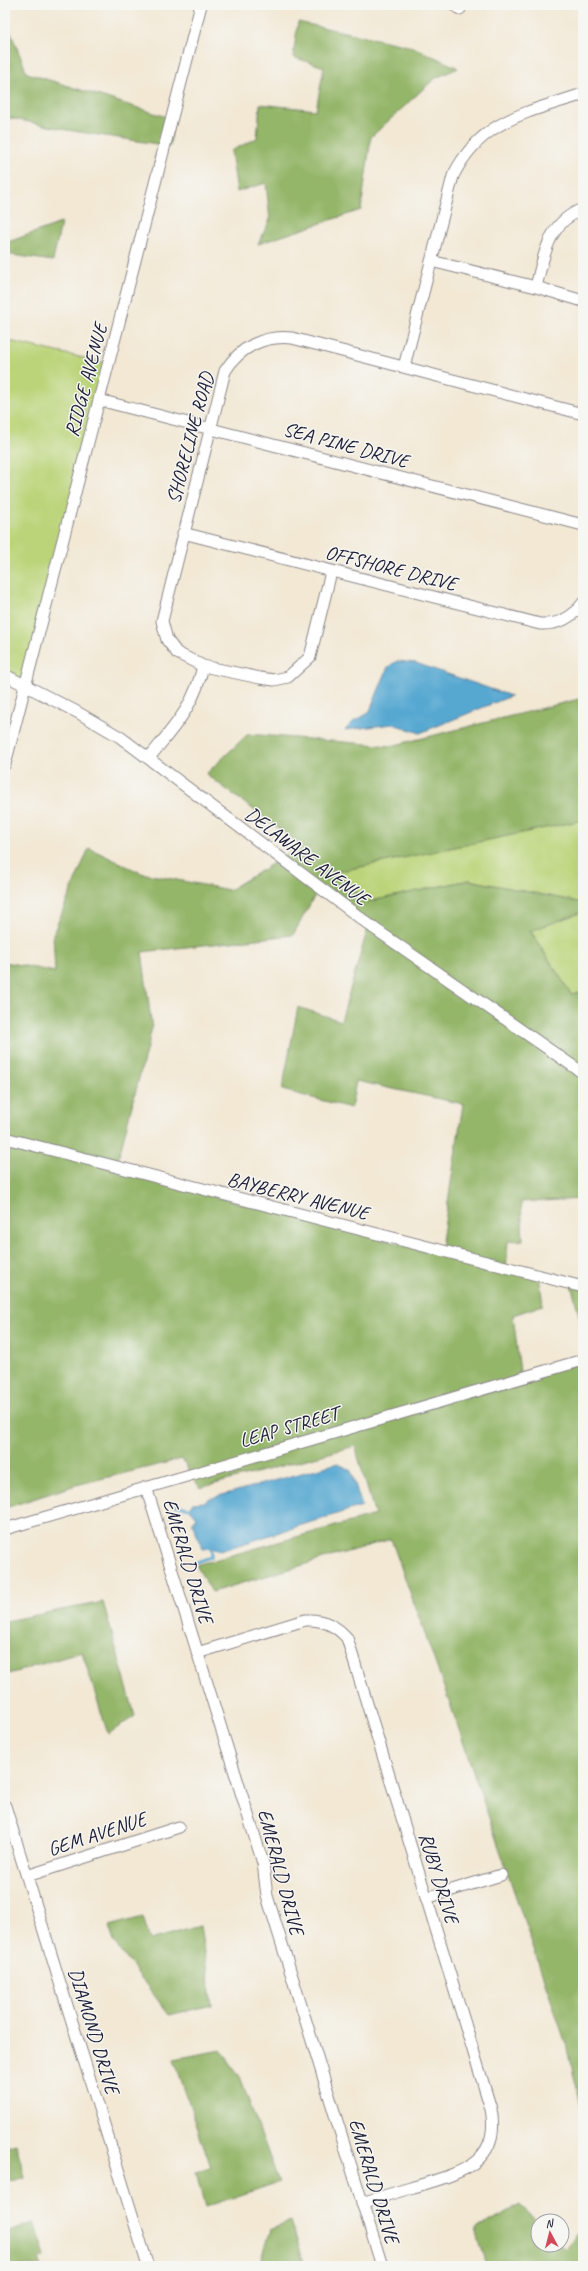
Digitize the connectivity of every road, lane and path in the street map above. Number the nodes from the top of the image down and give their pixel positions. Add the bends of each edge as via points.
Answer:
1 (201, 5) edge
2 (583, 94) edge
3 (583, 209) edge
4 (431, 261) junction
5 (536, 287) junction
6 (583, 301) edge
7 (404, 367) junction
8 (99, 400) junction
9 (583, 414) edge
10 (209, 428) junction
11 (583, 525) edge
12 (183, 533) junction
13 (331, 572) junction
14 (583, 603) edge
15 (203, 666) junction
16 (5, 675) edge
17 (24, 685) junction
18 (149, 758) junction
19 (5, 764) edge
20 (583, 1073) edge
21 (5, 1138) edge
22 (583, 1287) edge
23 (583, 1360) edge
24 (146, 1488) junction
25 (5, 1529) edge
26 (198, 1653) junction
27 (5, 1806) edge
28 (179, 1827) dead end
29 (501, 1875) dead end
30 (27, 1876) junction
31 (426, 1898) junction
32 (362, 2203) junction
33 (148, 2266) edge
34 (382, 2266) edge

1 - 8 street, RIDGE AVENUE
2 - 4 street via 509,119 487,131 468,151 453,176
3 - 5 street via 567,217 551,235
4 - 5 street
4 - 7 street
5 - 6 street
7 - 9 street, SHORELINE ROAD
7 - 10 street, SHORELINE ROAD via 292,338 260,340 240,352 225,371
8 - 10 street, SEA PINE DRIVE
8 - 17 street, RIDGE AVENUE
10 - 11 street, SEA PINE DRIVE
10 - 12 street, SHORELINE ROAD
12 - 13 street, OFFSHORE DRIVE
12 - 15 street, SHORELINE ROAD via 162,621 163,631 177,653
13 - 14 street, OFFSHORE DRIVE via 540,624 549,625 567,619
13 - 15 street, SHORELINE ROAD via 310,657 288,677 274,680
15 - 18 street via 190,706
16 - 17 street, DELAWARE AVENUE
17 - 18 street, DELAWARE AVENUE via 100,725
17 - 19 street, RIDGE AVENUE
18 - 20 street, DELAWARE AVENUE via 375,929
21 - 22 street, BAYBERRY AVENUE
23 - 24 street, LEAP STREET
24 - 25 street, LEAP STREET
24 - 26 street, EMERALD DRIVE
26 - 31 street, RUBY DRIVE via 305,1620 320,1620 343,1634 351,1648
26 - 32 street, EMERALD DRIVE via 263,1863 267,1896
27 - 30 street, DIAMOND DRIVE
28 - 30 street, GEM AVENUE
29 - 31 street
30 - 33 street, DIAMOND DRIVE
31 - 32 street, RUBY DRIVE via 491,2109 493,2132 484,2154 468,2168
32 - 34 street, EMERALD DRIVE

